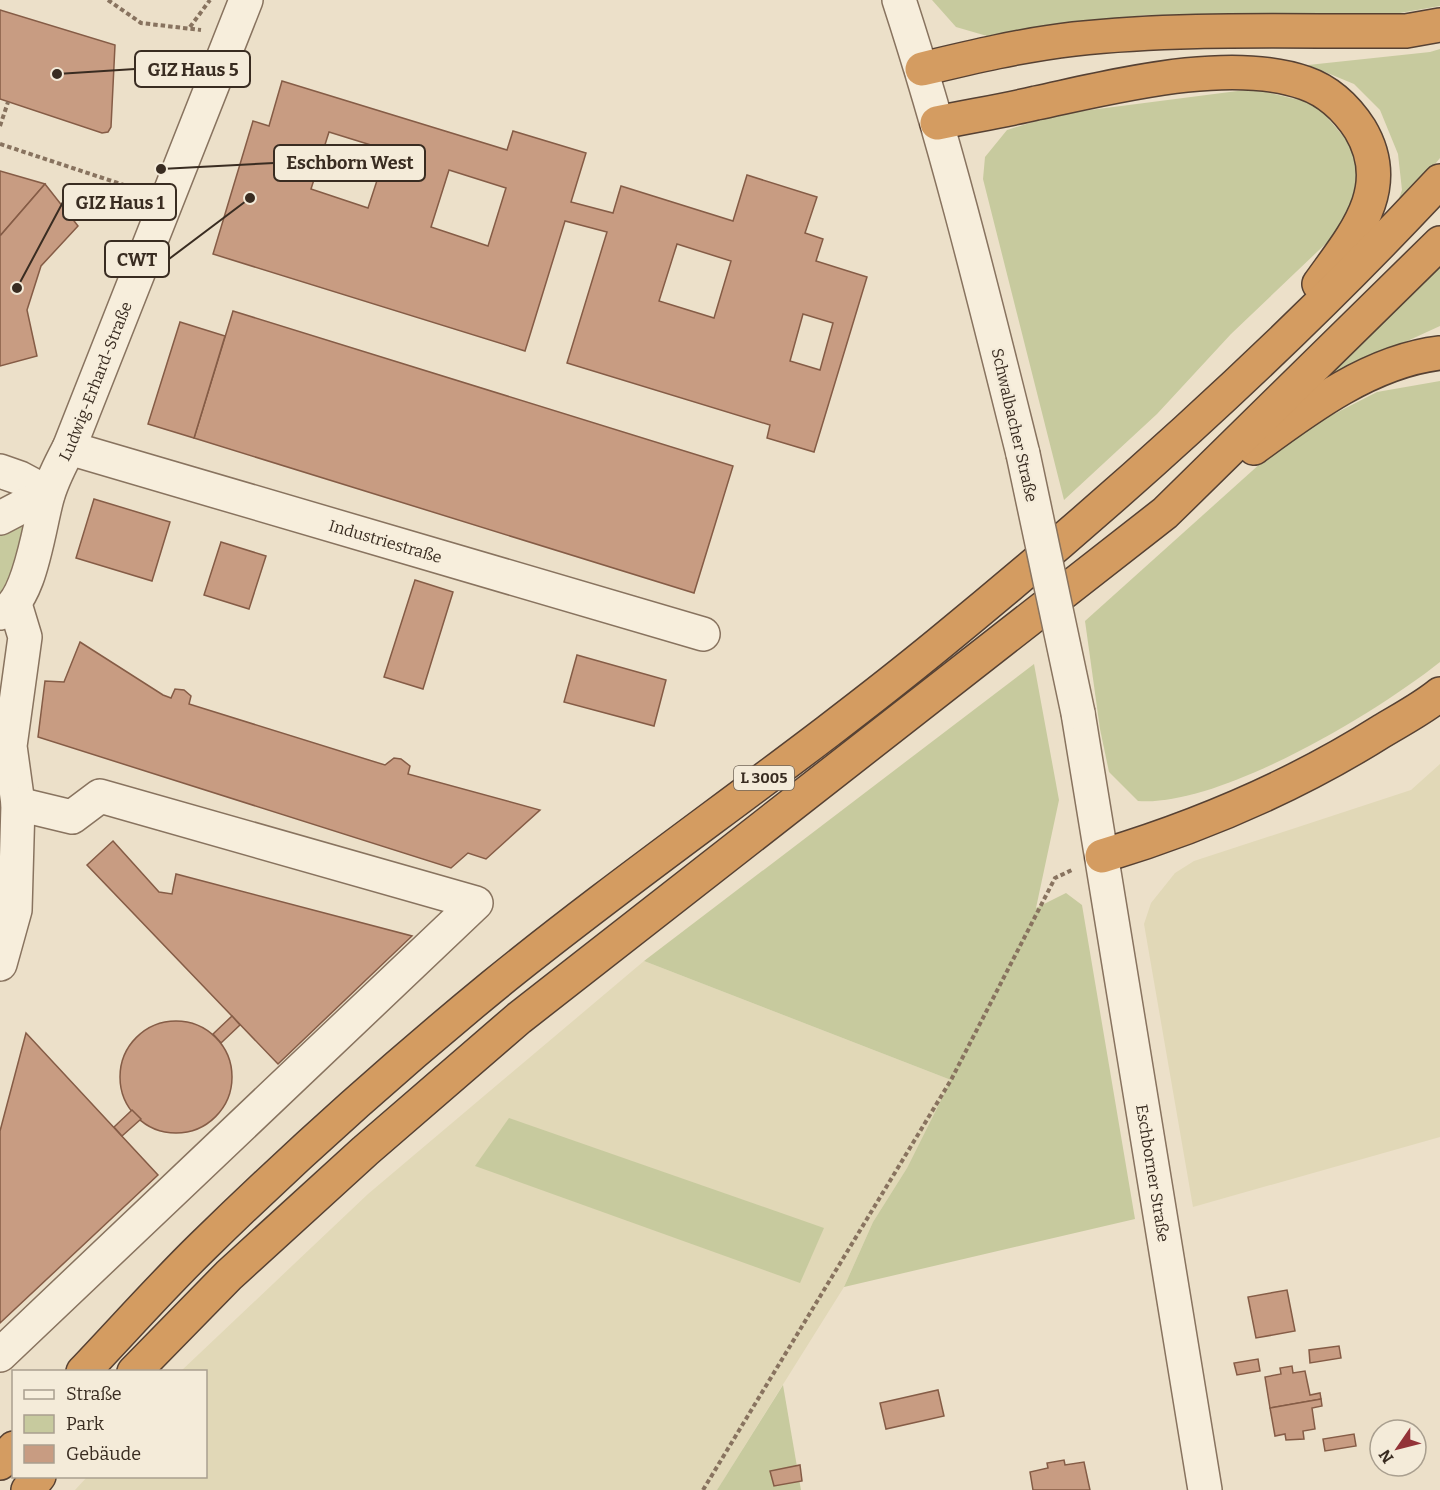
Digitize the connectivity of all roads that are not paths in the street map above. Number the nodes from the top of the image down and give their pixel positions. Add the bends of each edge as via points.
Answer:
1 (246, 0) edge
2 (899, 0) edge
3 (1440, 25) edge
4 (922, 69) junction
5 (938, 123) junction
6 (1440, 181) edge
7 (1440, 243) edge
8 (1440, 353) edge
9 (1265, 358) junction
10 (69, 448) junction
11 (0, 471) edge
12 (48, 493) junction
13 (1165, 513) junction
14 (0, 518) edge
15 (1054, 601) junction
16 (8, 608) edge
17 (703, 634) dead end
18 (1440, 694) edge
19 (18, 804) junction
20 (1102, 856) junction
21 (0, 964) edge
22 (0, 1355) edge
23 (84, 1370) edge
24 (135, 1370) edge
25 (12, 1450) edge
26 (0, 1463) edge
27 (37, 1478) edge
28 (28, 1490) edge
29 (1205, 1490) edge

1 - 10 street, Ludwig-Erhard-Straße
2 - 4 street, Schwalbacher Straße
3 - 4 highway via 1406,31 1168,33 1073,39 999,50
4 - 5 street, Schwalbacher Straße
5 - 9 highway via 1103,88 1198,75 1276,77 1305,83 1331,97 1352,116 1367,142 1373,194 1362,224
5 - 15 street, Schwalbacher Straße, bridge via 1023,454
6 - 9 highway, L 3005
7 - 13 highway, L 3005
8 - 13 highway via 1415,356 1375,371 1332,396
9 - 23 highway, L 3005 via 1130,482 938,645 484,993 342,1116 210,1239
10 - 12 street, Ludwig-Erhard-Straße
10 - 17 street, Industriestraße
11 - 12 street
12 - 14 street
12 - 16 street, Ludwig-Erhard-Straße via 25,584
13 - 15 highway, L 3005
15 - 20 street, Schwalbacher Straße, bridge
15 - 24 highway, L 3005 via 519,1018 229,1275
16 - 19 street via 25,637 10,746
18 - 20 highway via 1328,765 1285,787 1161,838
19 - 21 street via 15,910
19 - 22 street via 72,817 100,796 476,903
20 - 29 street, Eschborner Straße
25 - 26 highway
27 - 28 highway

